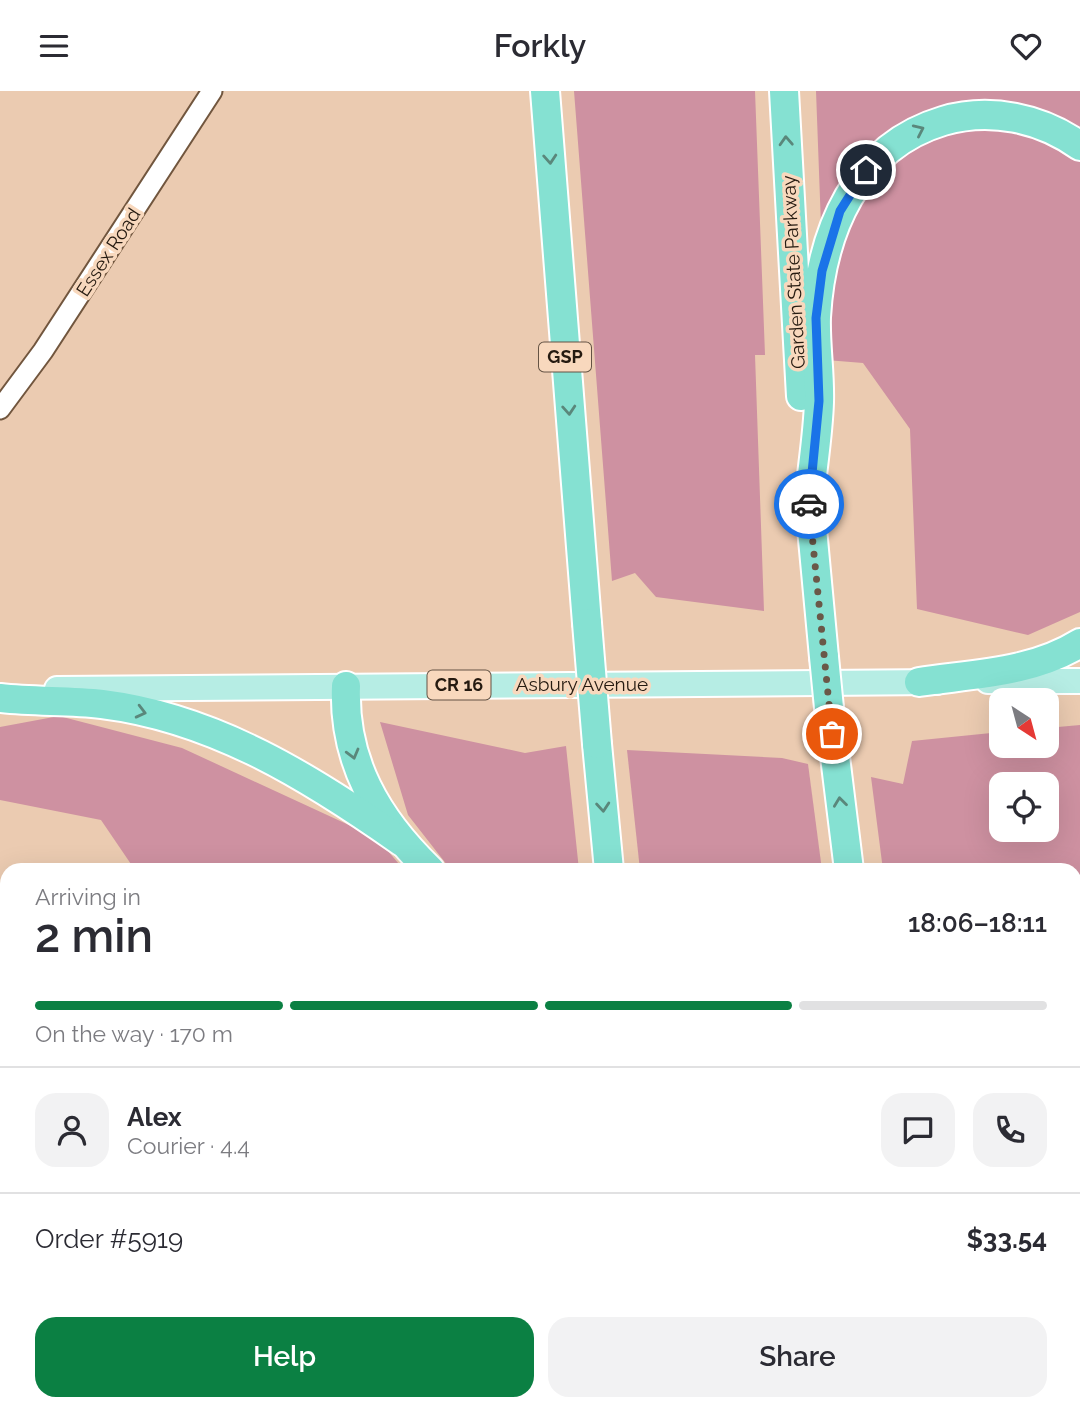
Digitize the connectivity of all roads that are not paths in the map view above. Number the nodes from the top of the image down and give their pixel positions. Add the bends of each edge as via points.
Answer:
1 (212, 91) edge
2 (545, 91) edge
3 (784, 91) edge
4 (1080, 146) edge
5 (0, 409) edge
6 (809, 503) junction
7 (1080, 643) edge
8 (1080, 681) edge
9 (919, 682) junction
10 (346, 686) junction
11 (0, 691) edge
12 (0, 698) edge
13 (401, 842) junction
14 (423, 863) edge
15 (608, 863) edge
16 (848, 863) edge

1 - 5 street, Essex Road via 43,351
2 -> 15 highway, GSP, bridge
6 -> 3 highway, Garden State Parkway
6 -> 4 highway via 819,401 818,294 833,228 857,181 903,138 954,117 1025,120 1053,129
16 -> 6 highway, Garden State Parkway, bridge
7 - 9 highway via 1025,667
8 - 9 main road, Asbury Avenue / CR 16
9 - 10 main road, Asbury Avenue / CR 16
10 - 11 main road, Asbury Avenue / CR 16
10 -> 13 highway via 346,718 356,767
12 -> 13 highway via 102,704 216,735 309,779
13 - 14 highway

